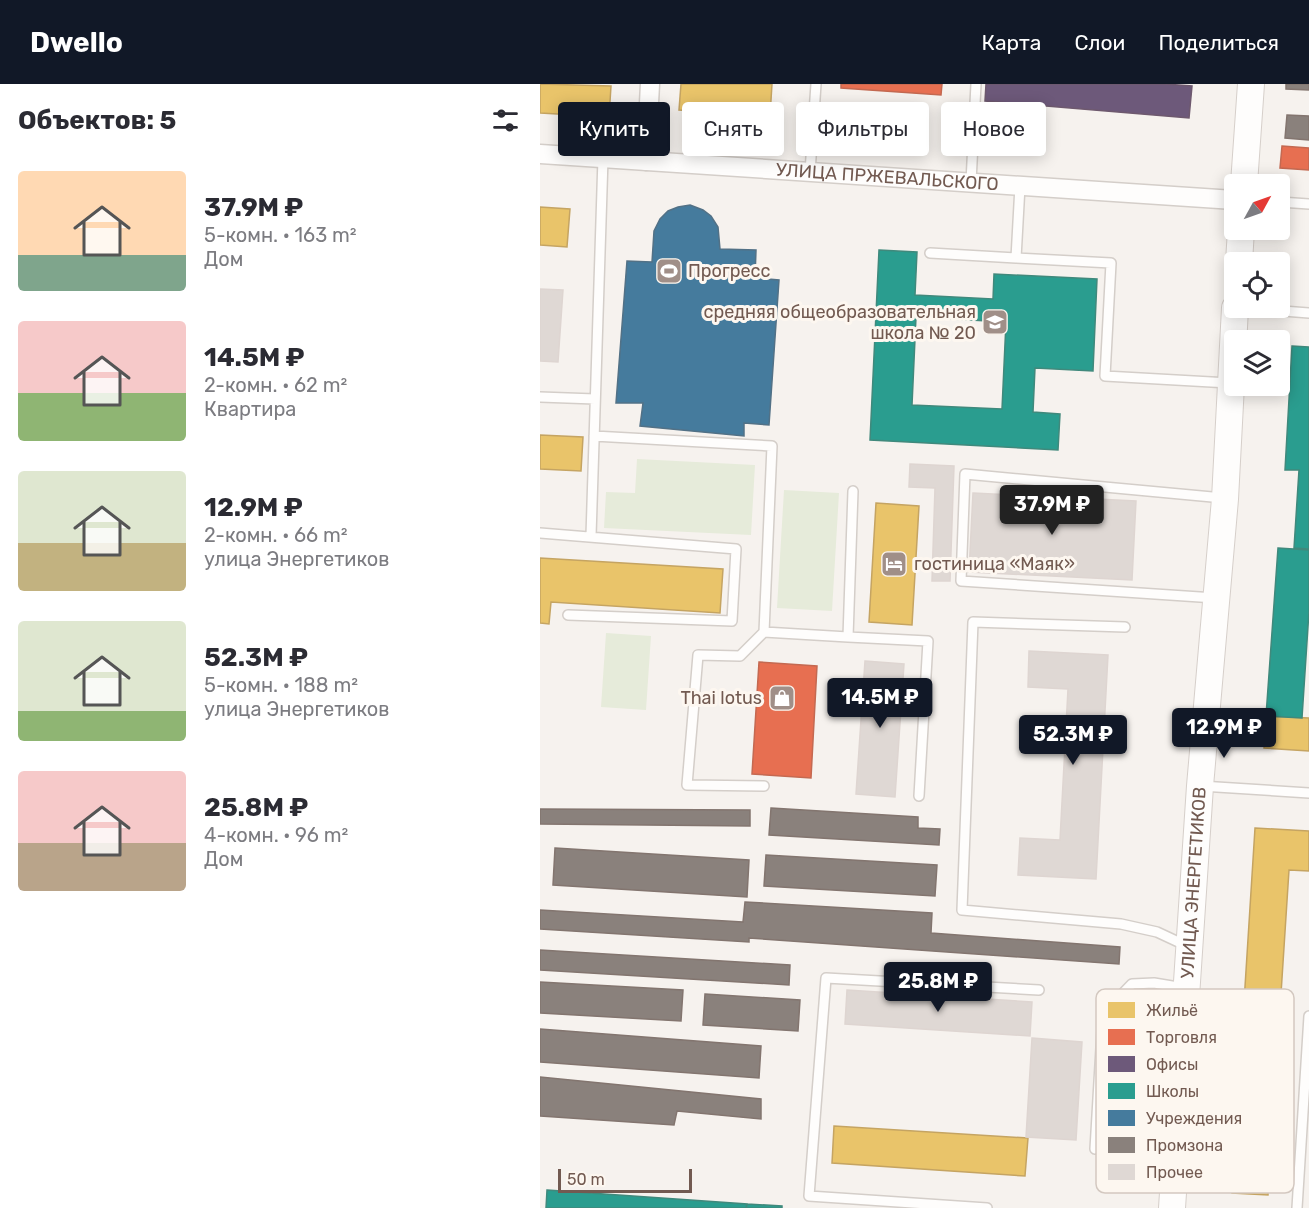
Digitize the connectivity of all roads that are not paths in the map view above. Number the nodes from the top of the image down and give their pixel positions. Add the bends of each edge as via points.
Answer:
1 (650, 84) edge
2 (816, 84) edge
3 (976, 84) edge
4 (1251, 84) edge
5 (540, 154) edge
6 (603, 158) junction
7 (646, 161) junction
8 (810, 172) junction
9 (1245, 174) edge
10 (971, 182) junction
11 (1020, 186) junction
12 (1224, 199) edge
13 (1290, 203) edge
14 (1309, 204) edge
15 (930, 253) dead end
16 (1016, 258) junction
17 (1290, 312) edge
18 (1309, 313) edge
19 (1224, 383) edge
20 (1231, 396) edge
21 (540, 398) edge
22 (596, 399) junction
23 (594, 436) junction
24 (853, 491) dead end
25 (1225, 499) junction
26 (540, 533) edge
27 (591, 536) junction
28 (1215, 598) junction
29 (568, 615) dead end
30 (1125, 627) dead end
31 (764, 632) junction
32 (848, 637) junction
33 (764, 786) dead end
34 (1200, 786) junction
35 (1309, 793) edge
36 (919, 796) dead end
37 (1189, 947) junction
38 (1127, 989) edge
39 (1186, 989) joint
40 (1039, 990) dead end
41 (1309, 1016) edge
42 (1096, 1132) edge
43 (1095, 1149) dead end
44 (1173, 1193) edge
45 (987, 1208) edge
46 (1172, 1208) edge
47 (1297, 1208) edge

1 - 7 street
2 - 8 lane
3 - 10 lane
4 - 9 street
5 - 6 street, УЛИЦА ПРЖЕВАЛЬСКОГО
6 - 7 street, УЛИЦА ПРЖЕВАЛЬСКОГО
6 - 22 lane
7 - 8 street, УЛИЦА ПРЖЕВАЛЬСКОГО
8 - 10 street, УЛИЦА ПРЖЕВАЛЬСКОГО
10 - 11 street, УЛИЦА ПРЖЕВАЛЬСКОГО
11 - 12 street, УЛИЦА ПРЖЕВАЛЬСКОГО
11 - 16 lane
13 - 14 lane
15 - 16 lane
16 - 19 lane via 1112,264 1105,376
17 - 18 lane
20 - 25 street, УЛИЦА ЭНЕРГЕТИКОВ
21 - 22 lane
22 - 23 lane
23 - 27 lane
23 - 31 lane via 772,446
24 - 32 lane
25 - 28 street, УЛИЦА ЭНЕРГЕТИКОВ
25 - 28 lane via 964,474 961,581
26 - 27 lane
27 - 29 lane via 736,549 732,621
28 - 34 street, УЛИЦА ЭНЕРГЕТИКОВ
30 - 37 lane via 973,622 962,910 1121,924 1157,932
31 - 32 lane
31 - 33 lane via 740,656 698,655 687,785
32 - 36 lane via 928,642
34 - 35 lane
34 - 37 street, УЛИЦА ЭНЕРГЕТИКОВ
37 - 39 street, УЛИЦА ЭНЕРГЕТИКОВ
38 - 39 lane via 1132,984 1154,984
40 - 45 lane via 826,978 809,1196
41 - 47 lane
42 - 43 lane
44 - 46 street, УЛИЦА ЭНЕРГЕТИКОВ

